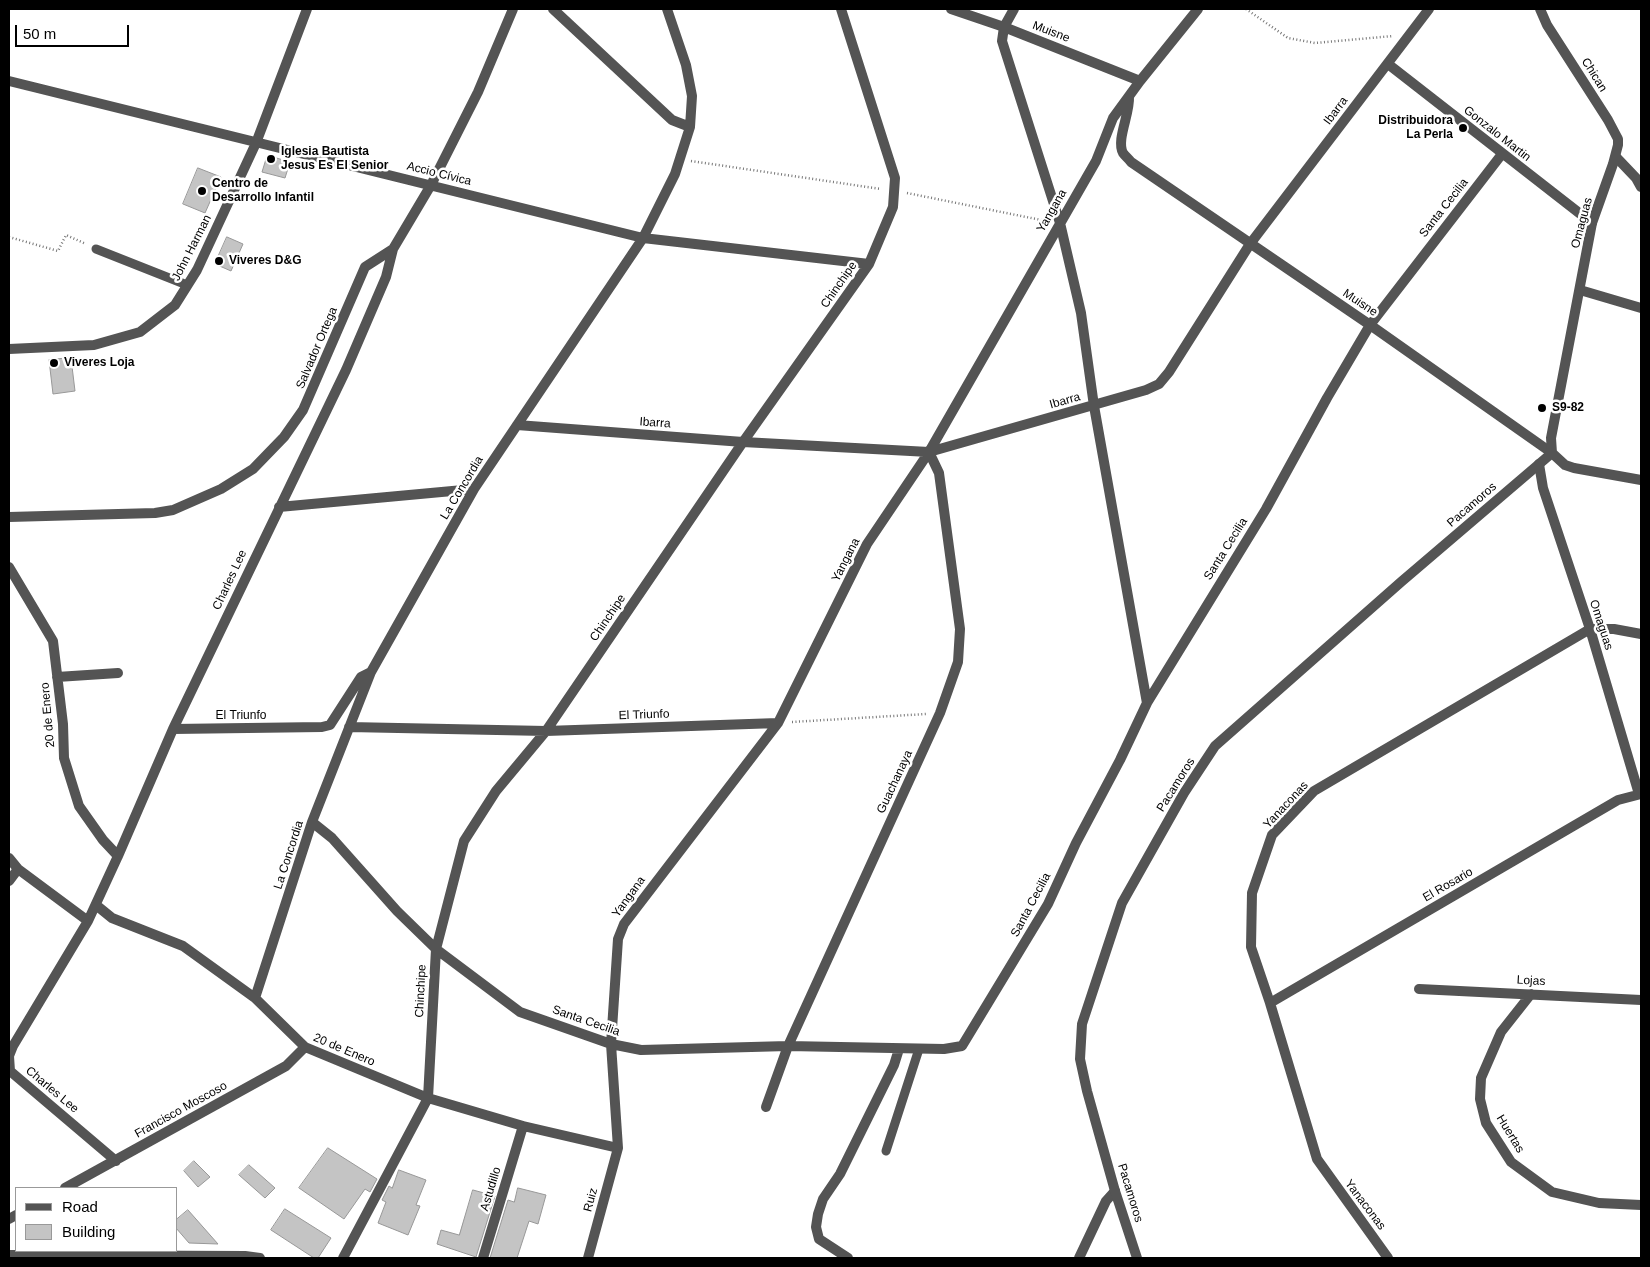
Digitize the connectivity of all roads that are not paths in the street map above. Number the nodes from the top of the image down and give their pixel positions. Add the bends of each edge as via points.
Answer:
1 (307, 9) edge
2 (513, 9) edge
3 (553, 9) edge
4 (667, 9) edge
5 (841, 9) edge
6 (951, 9) edge
7 (1014, 9) edge
8 (1198, 9) edge
9 (1429, 9) edge
10 (1540, 9) edge
11 (1004, 27) junction
12 (1388, 64) junction
13 (9, 81) edge
14 (1140, 81) junction
15 (1129, 97) junction
16 (690, 126) junction
17 (256, 143) junction
18 (1502, 154) junction
19 (1616, 157) junction
20 (431, 185) junction
21 (1641, 188) edge
22 (1060, 223) junction
23 (1592, 224) junction
24 (643, 238) junction
25 (1250, 244) junction
26 (96, 249) road end
27 (393, 249) junction
28 (868, 264) junction
29 (187, 286) junction
30 (1580, 290) junction
31 (1641, 308) edge
32 (1370, 325) junction
33 (9, 349) edge
34 (1094, 406) junction
35 (517, 425) junction
36 (743, 442) junction
37 (929, 452) junction
38 (1552, 453) junction
39 (1539, 464) junction
40 (1641, 480) edge
41 (474, 489) junction
42 (278, 508) junction
43 (9, 516) edge
44 (9, 567) edge
45 (1590, 629) junction
46 (1641, 634) edge
47 (371, 672) junction
48 (118, 673) dead end
49 (57, 677) junction
50 (1147, 703) junction
51 (778, 723) junction
52 (349, 727) junction
53 (173, 729) junction
54 (546, 731) junction
55 (1640, 794) edge
56 (312, 822) junction
57 (118, 856) junction
58 (9, 858) edge
59 (18, 869) junction
60 (9, 880) edge
61 (96, 905) junction
62 (88, 922) junction
63 (436, 949) junction
64 (1419, 989) dead end
65 (1531, 994) junction
66 (255, 998) junction
67 (1641, 1000) edge
68 (1270, 1003) junction
69 (612, 1044) junction
70 (788, 1046) junction
71 (305, 1047) junction
72 (899, 1049) junction
73 (919, 1049) junction
74 (428, 1098) junction
75 (766, 1106) dead end
76 (524, 1126) junction
77 (618, 1148) junction
78 (886, 1151) dead end
79 (116, 1161) junction
80 (68, 1187) edge
81 (1116, 1191) junction
82 (1641, 1205) edge
83 (9, 1254) edge
84 (260, 1258) edge
85 (343, 1258) edge
86 (483, 1258) edge
87 (588, 1258) edge
88 (848, 1258) edge
89 (1079, 1258) edge
90 (1137, 1258) edge
91 (1388, 1258) edge

1 - 17 street, John Harman
2 - 20 street, Salvador Ortega via 478,92
3 - 16 street via 672,120
4 - 16 street, La Concordia via 686,65 692,96
5 - 28 street, Chinchipe via 895,178 893,207
6 - 11 street, Muisne
7 - 11 street
8 - 14 street, Yangana
9 - 12 street, Ibarra
10 - 19 street, Chican via 1614,132 1618,145
11 - 14 street, Muisne
11 - 22 street via 1002,41
12 - 18 street, Gonzalo Martin
12 - 25 street, Ibarra
13 - 17 street, Accio Cívica
14 - 15 street, Yangana
15 - 22 street, Yangana via 1113,118 1096,161
15 - 25 street, Muisne via 1121,138 1122,152 1131,162
16 - 24 street, La Concordia via 675,174
17 - 20 street, Accio Cívica
17 - 29 street, John Harman
18 - 23 street, Gonzalo Martin
18 - 32 street, Santa Cecilia
19 - 21 street
19 - 23 street, Omaguas
20 - 24 street, Accio Cívica
20 - 27 street, Salvador Ortega
22 - 34 street via 1081,313
22 - 37 street, Yangana
23 - 30 street, Omaguas
24 - 28 street, Accio Cívica
24 - 35 street, La Concordia
25 - 32 street, Muisne
25 - 34 street, Ibarra via 1160,384
26 - 29 lane
27 - 42 street, Charles Lee via 386,277 346,370
27 - 43 street, Salvador Ortega via 365,267 303,410 268,456 237,481 173,510 155,514
28 - 36 street, Chinchipe
29 - 33 street, John Harman via 175,305 140,332 94,344
30 - 31 street
30 - 38 street, Omaguas via 1551,438
32 - 38 street, Muisne
32 - 50 street, Santa Cecilia via 1266,510
34 - 37 street, Ibarra
34 - 50 street
35 - 36 street, Ibarra
35 - 41 street, La Concordia
36 - 37 street, Ibarra
36 - 54 street, Chinchipe
37 - 51 street, Yangana via 867,544
37 - 70 street, Guachanaya via 939,472 960,629 958,662 940,713
38 - 39 street, Pacamoros
38 - 40 street, Muisne via 1565,465 1574,468
39 - 45 street, Omaguas via 1543,488
39 - 81 street, Pacamoros via 1215,746 1184,793 1122,903 1082,1024 1080,1059
41 - 42 street
41 - 47 street, La Concordia
42 - 53 street, Charles Lee
44 - 49 street, 20 de Enero via 53,641
45 - 46 street
45 - 55 street, Omaguas
45 - 68 street, Yanaconas via 1314,791 1272,835 1252,893 1252,947
47 - 52 street, La Concordia
47 - 53 street, El Triunfo via 362,677 330,725
48 - 49 street
49 - 57 street, 20 de Enero via 64,758 79,806
50 - 73 street, Santa Cecilia via 1048,904 962,1046
51 - 54 street, El Triunfo
51 - 69 street, Yangana via 624,924 618,939
52 - 54 street, El Triunfo
52 - 56 street, La Concordia
53 - 57 street, Charles Lee
54 - 63 street, Chinchipe via 496,791 464,841
55 - 68 street, El Rosario via 1618,800
56 - 63 street, Santa Cecilia via 332,838
56 - 66 street, La Concordia
57 - 61 street, Charles Lee
58 - 59 street
59 - 60 street
59 - 62 street
61 - 62 street, Charles Lee
61 - 66 street, 20 de Enero via 112,918 182,946
62 - 79 street, Charles Lee via 13,1046 9,1066 10,1071 29,1088
63 - 69 street, Santa Cecilia via 520,1012
63 - 74 street, Chinchipe
64 - 65 street, Lojas
65 - 67 street, Lojas
65 - 82 street, Huertas via 1502,1032 1481,1078 1480,1099 1486,1123 1511,1162 1552,1192 1599,1203
66 - 71 street, 20 de Enero
68 - 91 street, Yanaconas via 1317,1159
69 - 70 street, Santa Cecilia via 641,1050
69 - 77 street, Yangana
70 - 72 street, Santa Cecilia
70 - 75 street, Guachanaya
71 - 74 street, 20 de Enero
71 - 79 street, Francisco Moscoso via 286,1066
72 - 73 street, Santa Cecilia
72 - 88 street via 818,1214 816,1227 819,1239
73 - 78 lane
74 - 76 street, 20 de Enero
74 - 85 street, Chinchipe
76 - 77 street, 20 de Enero
76 - 86 street, Astudillo
77 - 87 street, Ruiz
79 - 80 street, Francisco Moscoso
81 - 89 street via 1106,1201
81 - 90 street, Pacamoros
83 - 84 street

